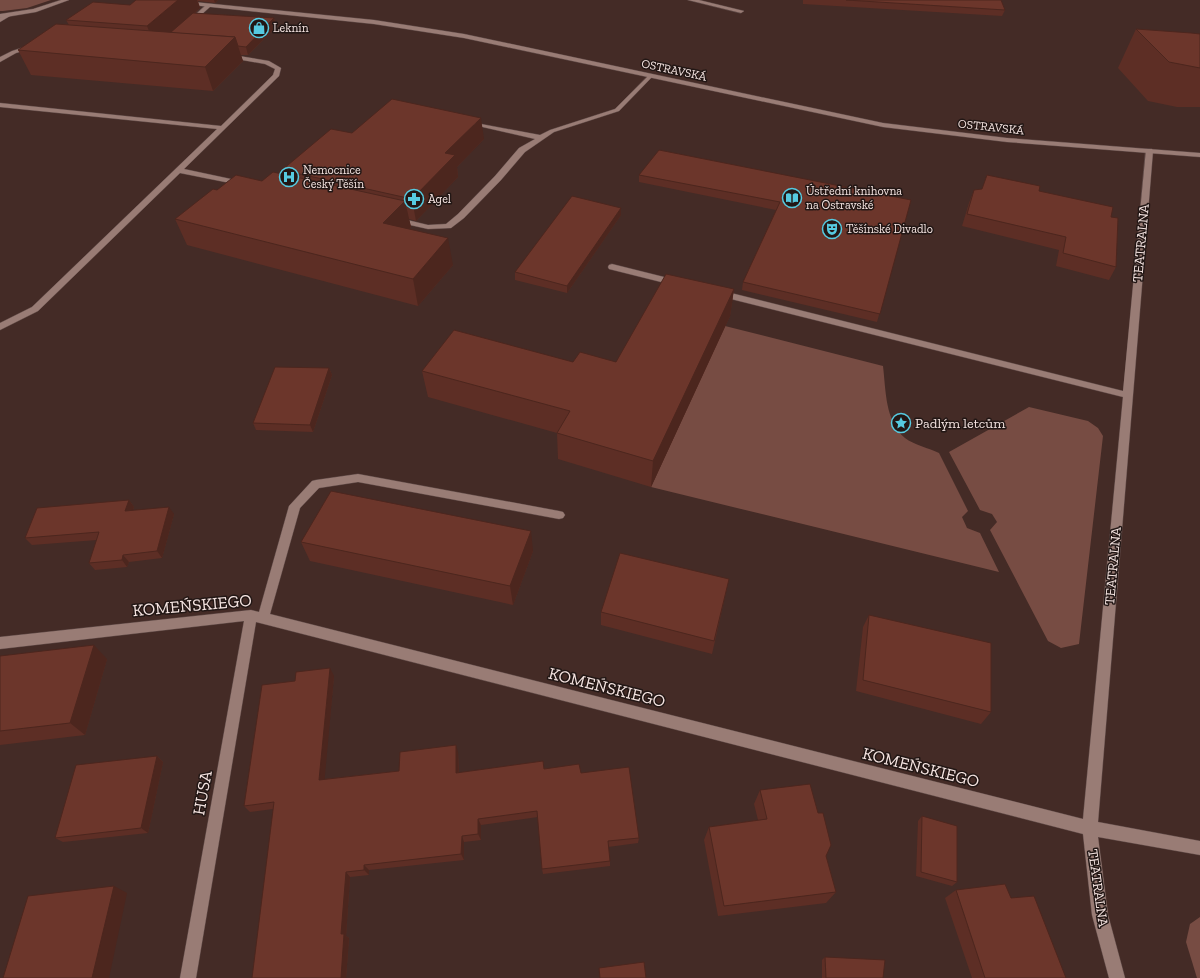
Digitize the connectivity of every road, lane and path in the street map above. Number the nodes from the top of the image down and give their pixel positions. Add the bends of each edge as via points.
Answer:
1 (66, 0) edge
2 (691, 0) edge
3 (180, 3) dead end
4 (208, 6) junction
5 (741, 11) dead end
6 (3, 16) edge
7 (0, 20) edge
8 (184, 27) edge
9 (38, 45) edge
10 (223, 56) edge
11 (0, 60) edge
12 (650, 76) junction
13 (0, 105) edge
14 (456, 120) edge
15 (223, 128) junction
16 (542, 138) junction
17 (1148, 151) junction
18 (1200, 155) edge
19 (178, 170) junction
20 (246, 185) edge
21 (390, 218) edge
22 (612, 266) dead end
23 (686, 285) edge
24 (708, 291) edge
25 (0, 327) edge
26 (1128, 394) junction
27 (559, 515) dead end
28 (257, 616) junction
29 (0, 643) edge
30 (1090, 828) junction
31 (1200, 848) edge
32 (188, 978) edge
33 (1117, 978) edge

1 - 6 street via 42,9
2 - 5 street
3 - 4 street, OSTRAVSKÁ
4 - 8 street
4 - 12 street, OSTRAVSKÁ via 374,22 464,36
6 - 7 street
9 - 11 street via 14,52
10 - 15 street via 267,62 278,68 276,76
12 - 16 street via 616,110 558,129
12 - 17 street, OSTRAVSKÁ via 883,125 1007,140
13 - 15 street
14 - 16 street
15 - 19 street
16 - 21 street via 522,150 461,216 448,226 428,227
17 - 18 street, OSTRAVSKÁ
17 - 26 street, TEATRALNA
19 - 20 street
19 - 25 street via 35,309
22 - 23 street
24 - 26 street
26 - 30 street, TEATRALNA
27 - 28 street, HUSA via 358,478 316,484 295,506
28 - 29 street, KOMEŃSKIEGO
28 - 30 street, KOMEŃSKIEGO
28 - 32 street, HUSA
30 - 31 street, KOMEŃSKIEGO
30 - 33 street, TEATRALNA via 1100,915

